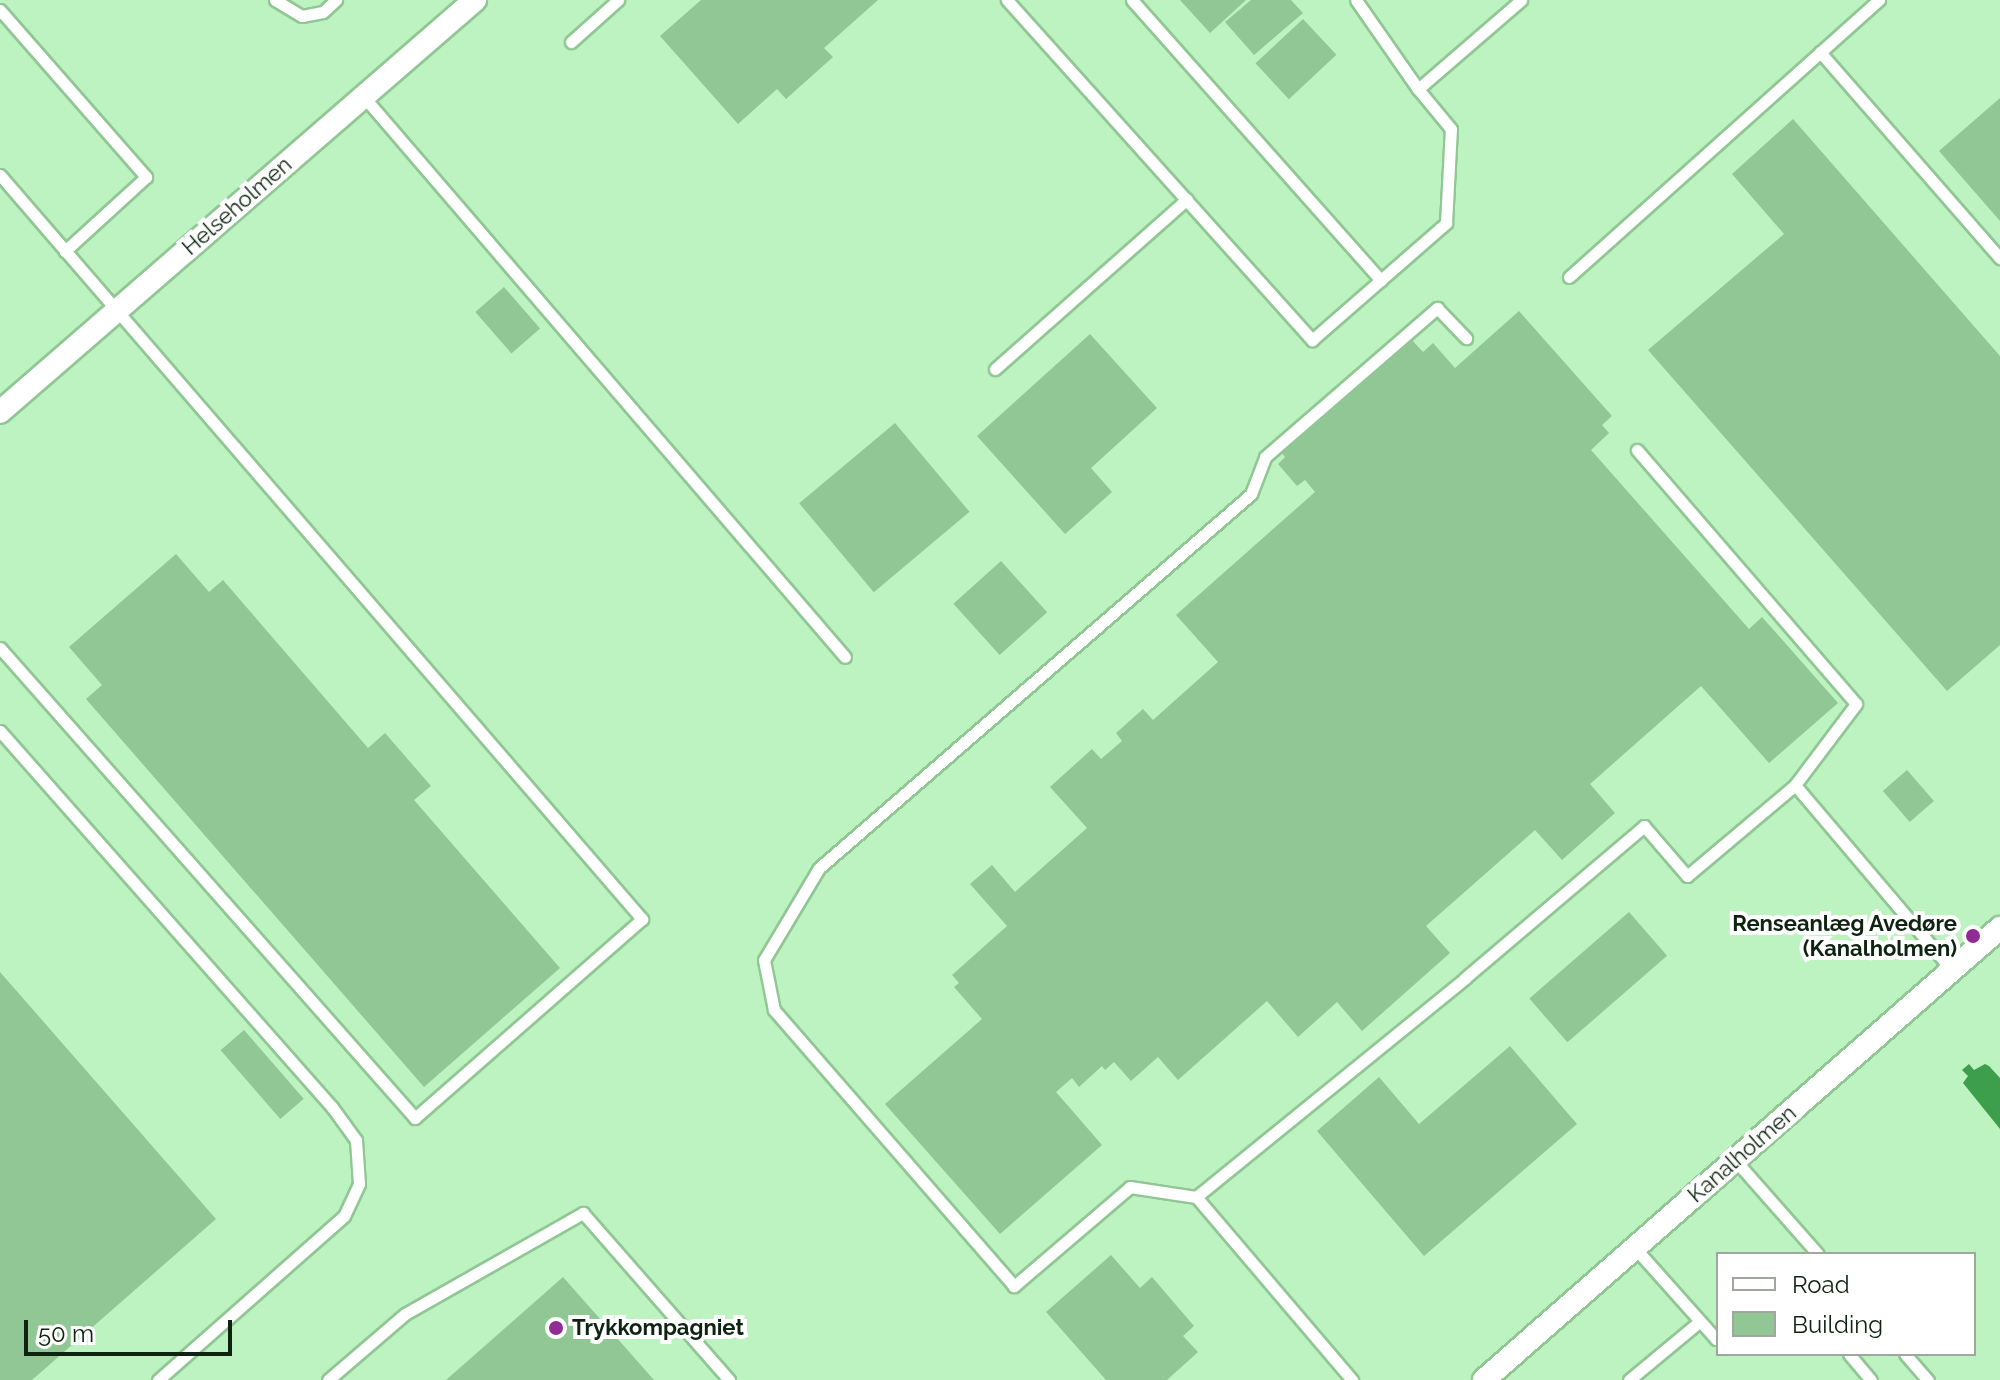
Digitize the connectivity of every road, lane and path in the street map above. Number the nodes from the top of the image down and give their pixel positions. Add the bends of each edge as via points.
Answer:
1 (275, 0) edge
2 (336, 0) edge
3 (475, 0) edge
4 (1007, 0) edge
5 (1132, 0) edge
6 (1356, 0) edge
7 (1521, 0) edge
8 (1879, 0) edge
9 (616, 1) edge
10 (0, 10) edge
11 (571, 42) dead end
12 (1820, 52) junction
13 (1418, 89) junction
14 (364, 97) junction
15 (0, 175) edge
16 (1187, 199) junction
17 (65, 251) junction
18 (2000, 258) edge
19 (1569, 277) dead end
20 (1381, 280) junction
21 (117, 310) junction
22 (1466, 338) dead end
23 (995, 369) dead end
24 (0, 412) edge
25 (1637, 450) dead end
26 (0, 648) edge
27 (845, 657) dead end
28 (0, 731) edge
29 (1795, 785) junction
30 (2000, 928) edge
31 (1952, 970) junction
32 (1735, 1160) junction
33 (1196, 1197) junction
34 (1635, 1248) junction
35 (1816, 1252) edge
36 (1700, 1321) junction
37 (1716, 1339) edge
38 (1851, 1356) edge
39 (1907, 1356) edge
40 (158, 1380) edge
41 (328, 1380) edge
42 (729, 1380) edge
43 (1352, 1380) edge
44 (1484, 1380) edge
45 (1629, 1380) edge
46 (1871, 1380) edge
47 (1928, 1380) edge

1 - 2 lane via 302,16 323,12
3 - 14 street, Helseholmen
4 - 16 lane
5 - 20 lane
6 - 13 lane
7 - 13 lane
8 - 12 lane
9 - 11 lane
10 - 17 lane via 146,177
12 - 18 lane
12 - 19 lane
13 - 20 lane via 1451,129 1446,223
14 - 21 street, Helseholmen
14 - 27 lane
15 - 17 lane
16 - 20 lane via 1312,340
16 - 23 lane
17 - 21 lane
21 - 24 street, Helseholmen
21 - 26 lane via 642,919 415,1118
22 - 33 lane via 1437,308 1265,457 1251,494 819,868 764,960 774,1010 1014,1286 1130,1187
25 - 29 lane via 1856,704
28 - 40 lane via 356,1140 359,1184 344,1216
29 - 31 lane
29 - 33 lane via 1687,876 1644,826
30 - 31 street, Kanalholmen
31 - 32 street, Kanalholmen
32 - 34 street, Kanalholmen
32 - 35 lane
33 - 43 lane
34 - 36 lane
34 - 44 street, Kanalholmen
36 - 37 lane
36 - 45 lane
38 - 46 lane
39 - 47 lane
41 - 42 lane via 405,1314 583,1213

